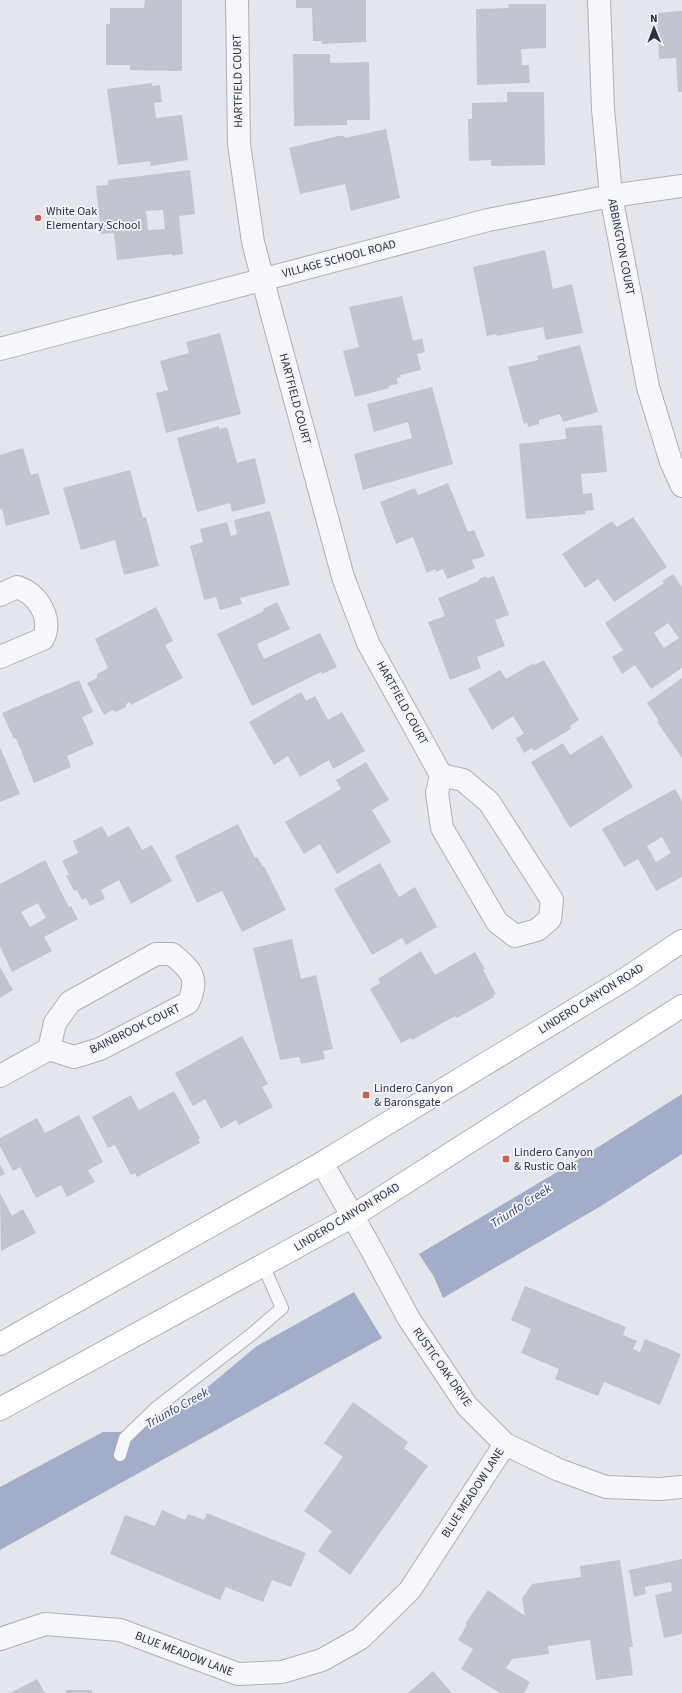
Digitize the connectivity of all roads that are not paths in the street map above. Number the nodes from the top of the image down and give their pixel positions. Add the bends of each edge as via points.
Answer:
1 (237, 0) edge
2 (598, 0) edge
3 (682, 186) edge
4 (611, 196) junction
5 (263, 280) junction
6 (0, 349) edge
7 (682, 486) edge
8 (0, 595) edge
9 (0, 658) edge
10 (441, 775) junction
11 (682, 941) edge
12 (682, 1006) edge
13 (49, 1049) junction
14 (0, 1076) edge
15 (322, 1163) junction
16 (353, 1216) junction
17 (263, 1265) junction
18 (0, 1344) edge
19 (0, 1409) edge
20 (505, 1444) junction
21 (120, 1455) dead end
22 (682, 1487) edge
23 (0, 1639) edge

1 - 5 street, HARTFIELD COURT via 239,144 253,242
2 - 4 street, ABBINGTON COURT via 603,109
3 - 4 street, VILLAGE SCHOOL ROAD
4 - 5 street, VILLAGE SCHOOL ROAD via 488,220
4 - 7 street, ABBINGTON COURT via 648,388 671,462
5 - 6 street, VILLAGE SCHOOL ROAD
5 - 10 street, HARTFIELD COURT via 343,577 368,643
8 - 9 street via 17,587 28,591 41,604 47,630 43,639
10 - 10 street via 437,793 442,828 497,922 515,936 537,930 550,919 552,900 489,802 463,780
11 - 15 street, LINDERO CANYON ROAD via 627,978
12 - 16 street, LINDERO CANYON ROAD
13 - 13 street, BAINBROOK COURT via 74,1057 100,1049 188,1003 195,990 189,968 172,954 156,954 70,1002 55,1023
13 - 14 street
15 - 16 street, RUSTIC OAK DRIVE
15 - 18 street, LINDERO CANYON ROAD
16 - 17 street, LINDERO CANYON ROAD
16 - 20 street, RUSTIC OAK DRIVE via 410,1320 467,1406
17 - 19 street, LINDERO CANYON ROAD
17 - 21 lane via 282,1308 156,1408 125,1438
20 - 22 street, RUSTIC OAK DRIVE via 559,1470 606,1487
20 - 23 street, BLUE MEADOW LANE via 410,1590 361,1638 322,1660 282,1672 238,1674 120,1630 45,1624

